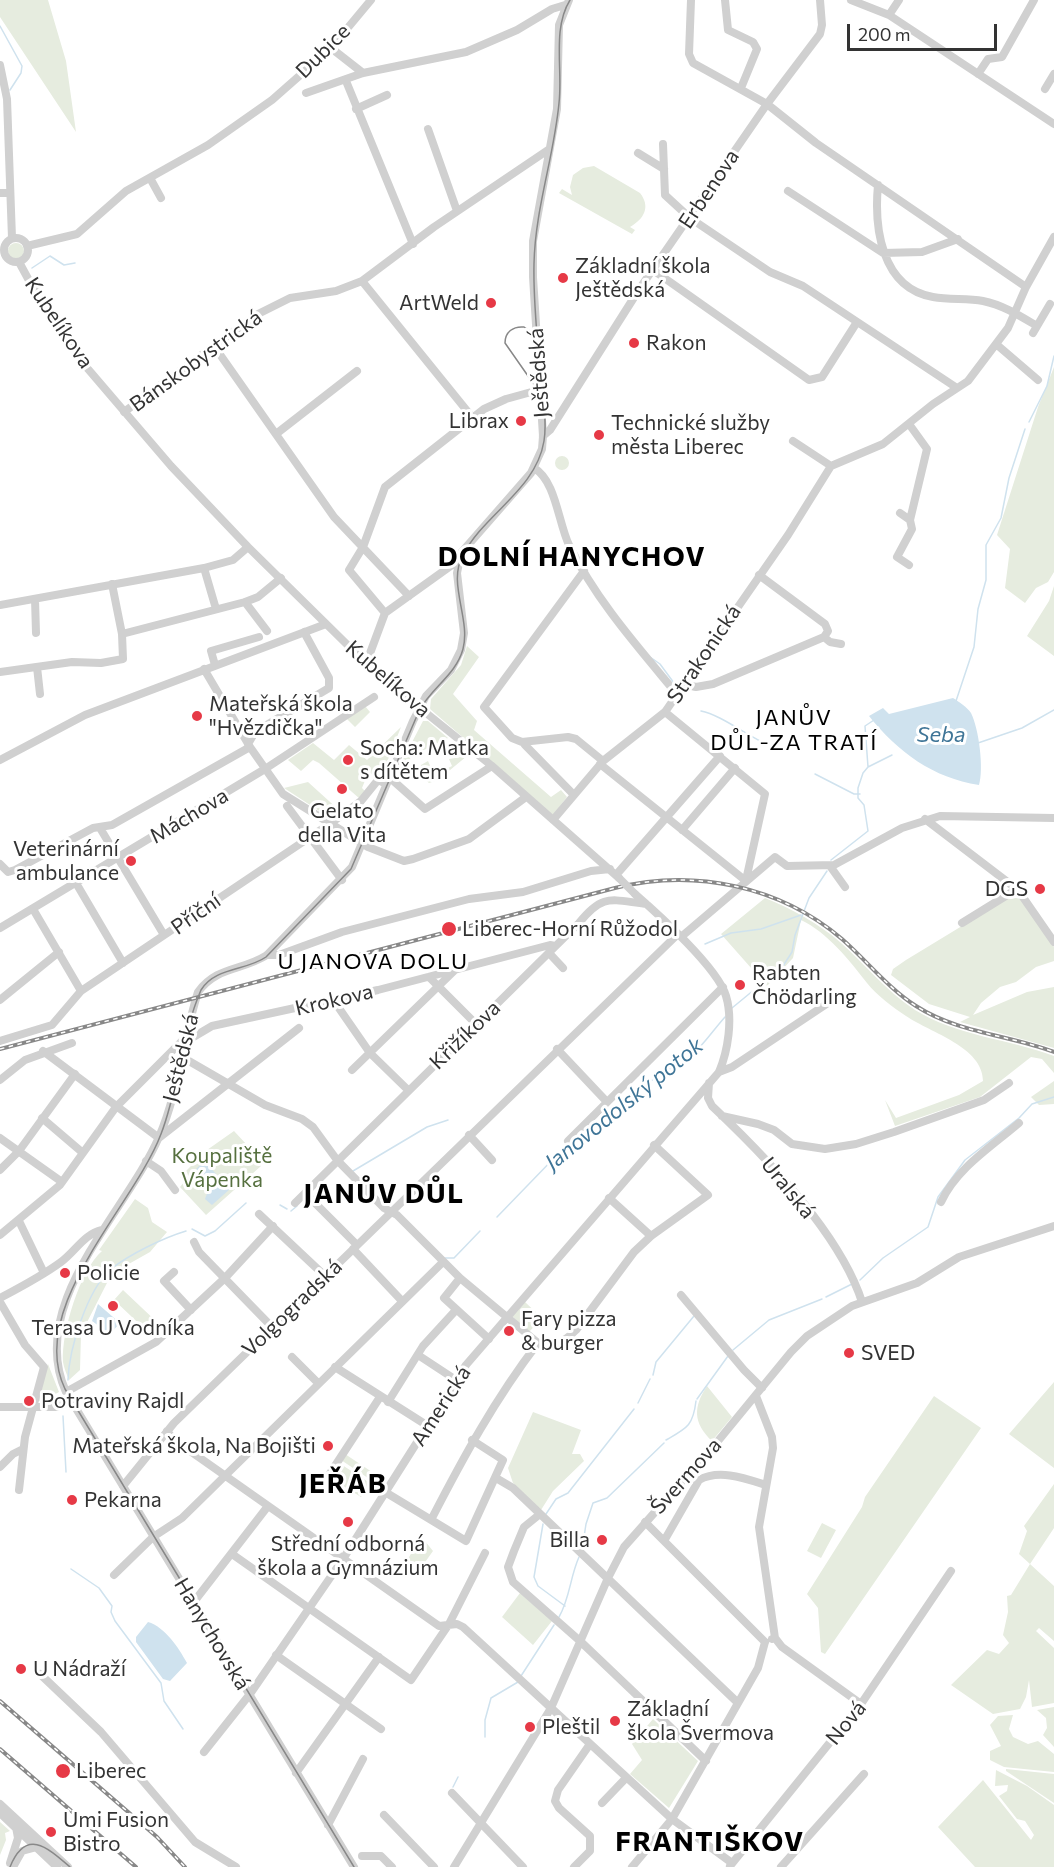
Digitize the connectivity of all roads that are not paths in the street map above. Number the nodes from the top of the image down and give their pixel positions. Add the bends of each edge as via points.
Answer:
1 (371, 0) edge
2 (691, 0) edge
3 (725, 0) edge
4 (820, 0) edge
5 (853, 0) edge
6 (899, 0) edge
7 (1034, 0) edge
8 (566, 2) edge
9 (889, 15) junction
10 (331, 48) junction
11 (0, 65) edge
12 (363, 73) junction
13 (978, 74) junction
14 (1054, 74) edge
15 (346, 81) junction
16 (741, 88) junction
17 (1045, 89) dead end
18 (306, 93) dead end
19 (387, 95) dead end
20 (767, 104) junction
21 (356, 109) junction
22 (1054, 124) edge
23 (429, 129) dead end
24 (663, 144) dead end
25 (548, 150) junction
26 (638, 153) dead end
27 (664, 169) junction
28 (150, 178) junction
29 (878, 185) junction
30 (788, 191) dead end
31 (0, 193) edge
32 (9, 193) junction
33 (162, 198) dead end
34 (457, 211) junction
35 (690, 218) junction
36 (1054, 237) edge
37 (12, 238) junction
38 (958, 239) junction
39 (412, 244) junction
40 (27, 246) junction
41 (2, 250) edge
42 (883, 253) junction
43 (20, 262) junction
44 (653, 270) junction
45 (362, 281) junction
46 (1026, 287) junction
47 (1050, 304) dead end
48 (1015, 313) junction
49 (857, 322) junction
50 (996, 344) junction
51 (214, 346) junction
52 (357, 371) dead end
53 (1038, 380) dead end
54 (957, 388) junction
55 (541, 393) junction
56 (124, 412) junction
57 (472, 417) junction
58 (909, 424) junction
59 (276, 434) junction
60 (543, 436) junction
61 (793, 441) dead end
62 (831, 466) junction
63 (534, 468) junction
64 (900, 513) dead end
65 (910, 520) junction
66 (248, 547) junction
67 (363, 548) junction
68 (457, 565) junction
69 (909, 565) dead end
70 (204, 568) junction
71 (584, 571) junction
72 (759, 575) junction
73 (281, 578) junction
74 (112, 584) junction
75 (409, 596) junction
76 (35, 599) junction
77 (245, 602) junction
78 (0, 605) edge
79 (216, 609) junction
80 (386, 613) junction
81 (326, 624) junction
82 (267, 631) dead end
83 (304, 632) junction
84 (36, 633) dead end
85 (122, 634) junction
86 (259, 637) dead end
87 (824, 637) junction
88 (841, 644) dead end
89 (366, 664) junction
90 (215, 665) junction
91 (37, 667) junction
92 (204, 669) junction
93 (0, 672) edge
94 (682, 684) junction
95 (676, 693) junction
96 (40, 694) dead end
97 (374, 697) dead end
98 (420, 707) junction
99 (665, 712) junction
100 (249, 745) junction
101 (525, 745) dead end
102 (720, 756) junction
103 (0, 760) edge
104 (601, 762) junction
105 (492, 766) junction
106 (735, 768) junction
107 (265, 769) junction
108 (389, 778) junction
109 (574, 795) junction
110 (526, 796) junction
111 (287, 806) dead end
112 (667, 818) junction
113 (1054, 818) edge
114 (925, 819) junction
115 (553, 820) junction
116 (331, 823) junction
117 (100, 828) junction
118 (682, 830) junction
119 (310, 837) junction
120 (362, 842) junction
121 (594, 855) junction
122 (118, 859) junction
123 (0, 864) edge
124 (826, 866) junction
125 (591, 871) junction
126 (615, 874) junction
127 (342, 880) junction
128 (746, 881) junction
129 (76, 883) junction
130 (845, 888) dead end
131 (1017, 889) junction
132 (648, 904) junction
133 (33, 909) junction
134 (962, 923) dead end
135 (0, 928) edge
136 (164, 935) junction
137 (679, 935) junction
138 (1054, 942) edge
139 (555, 946) junction
140 (59, 952) junction
141 (549, 953) junction
142 (267, 955) junction
143 (123, 963) junction
144 (563, 968) dead end
145 (455, 970) junction
146 (429, 977) junction
147 (439, 987) junction
148 (723, 987) junction
149 (81, 991) junction
150 (0, 1000) edge
151 (334, 1001) junction
152 (831, 1001) dead end
153 (476, 1024) junction
154 (299, 1028) dead end
155 (186, 1039) junction
156 (0, 1041) edge
157 (72, 1043) dead end
158 (558, 1049) junction
159 (43, 1051) junction
160 (370, 1053) junction
161 (182, 1057) junction
162 (352, 1070) dead end
163 (719, 1072) junction
164 (75, 1074) junction
165 (0, 1080) edge
166 (709, 1083) junction
167 (1009, 1083) dead end
168 (228, 1084) junction
169 (408, 1090) junction
170 (607, 1102) junction
171 (116, 1107) junction
172 (722, 1116) junction
173 (42, 1118) junction
174 (1018, 1124) dead end
175 (468, 1135) junction
176 (0, 1137) edge
177 (159, 1138) junction
178 (568, 1141) dead end
179 (654, 1145) junction
180 (18, 1150) junction
181 (83, 1153) junction
182 (337, 1160) junction
183 (492, 1160) dead end
184 (146, 1161) junction
185 (0, 1170) edge
186 (62, 1182) junction
187 (175, 1190) dead end
188 (305, 1193) junction
189 (609, 1198) junction
190 (941, 1202) dead end
191 (296, 1203) dead end
192 (391, 1212) junction
193 (259, 1214) dead end
194 (19, 1221) junction
195 (273, 1226) junction
196 (1054, 1226) edge
197 (102, 1230) junction
198 (0, 1235) edge
199 (651, 1236) junction
200 (194, 1242) dead end
201 (355, 1247) junction
202 (443, 1262) junction
203 (174, 1272) dead end
204 (44, 1273) junction
205 (325, 1276) junction
206 (225, 1278) junction
207 (460, 1278) junction
208 (681, 1295) dead end
209 (0, 1300) edge
210 (402, 1301) junction
211 (862, 1302) junction
212 (191, 1310) junction
213 (456, 1310) junction
214 (508, 1316) junction
215 (272, 1326) junction
216 (489, 1339) junction
217 (538, 1343) junction
218 (418, 1355) junction
219 (292, 1357) dead end
220 (334, 1367) junction
221 (456, 1380) junction
222 (318, 1383) junction
223 (762, 1388) junction
224 (66, 1392) junction
225 (380, 1396) junction
226 (756, 1396) junction
227 (70, 1400) junction
228 (388, 1402) junction
229 (33, 1406) junction
230 (0, 1407) edge
231 (428, 1425) junction
232 (167, 1431) junction
233 (472, 1440) junction
234 (23, 1449) junction
235 (0, 1467) edge
236 (224, 1475) junction
237 (329, 1475) dead end
238 (496, 1478) junction
239 (766, 1485) junction
240 (123, 1486) junction
241 (19, 1490) dead end
242 (385, 1492) junction
243 (268, 1506) junction
244 (540, 1514) junction
245 (430, 1520) junction
246 (645, 1522) junction
247 (153, 1537) junction
248 (664, 1541) junction
249 (485, 1553) dead end
250 (232, 1554) junction
251 (343, 1559) junction
252 (951, 1571) dead end
253 (114, 1575) dead end
254 (608, 1578) junction
255 (193, 1603) junction
256 (309, 1608) junction
257 (449, 1624) junction
258 (775, 1638) junction
259 (580, 1641) junction
260 (765, 1642) junction
261 (276, 1655) junction
262 (379, 1657) junction
263 (40, 1674) dead end
264 (249, 1694) junction
265 (738, 1702) junction
266 (346, 1704) junction
267 (861, 1704) junction
268 (551, 1708) junction
269 (381, 1729) dead end
270 (590, 1743) junction
271 (204, 1752) dead end
272 (363, 1759) dead end
273 (706, 1761) junction
274 (296, 1773) junction
275 (864, 1774) dead end
276 (626, 1778) junction
277 (452, 1793) dead end
278 (602, 1803) dead end
279 (0, 1804) edge
280 (0, 1812) edge
281 (384, 1815) dead end
282 (672, 1819) junction
283 (481, 1821) junction
284 (328, 1825) junction
285 (20, 1827) junction
286 (26, 1836) junction
287 (36, 1838) junction
288 (17, 1842) junction
289 (40, 1849) junction
290 (23, 1851) junction
291 (362, 1856) dead end
292 (730, 1865) edge
293 (11, 1867) edge
294 (57, 1867) edge
295 (68, 1867) edge
296 (236, 1867) edge
297 (354, 1867) edge
298 (392, 1867) edge
299 (434, 1867) edge
300 (454, 1867) edge
301 (523, 1867) edge
302 (574, 1867) edge
303 (632, 1867) edge
304 (781, 1867) edge

1 - 10 street, Dubice
2 - 16 street via 690,59
3 - 16 street via 728,30 753,42 757,49
4 - 20 street, Erbenova via 820,33
5 - 9 street
6 - 9 street
7 - 13 street via 1002,57 988,59
8 - 12 street via 518,30 466,52
8 - 25 street, Ještědská via 559,25 559,88
9 - 13 street
10 - 12 street
10 - 28 street, Dubice via 273,99 208,145
11 - 32 street via 7,99
12 - 15 street
13 - 22 street
14 - 17 street
15 - 18 street
15 - 21 street
16 - 20 street
19 - 21 street
20 - 29 street
20 - 35 street, Erbenova
21 - 39 street
23 - 34 street
24 - 27 street
25 - 34 street, Bánskobystrická
25 - 55 street, Ještědská via 533,240
26 - 27 street
27 - 35 street via 665,195
28 - 33 street
28 - 40 street, Dubice via 126,191 78,234
29 - 38 street
29 - 42 street via 876,215
30 - 42 street
31 - 32 street
32 - 37 street
34 - 39 street, Bánskobystrická
35 - 44 street, Erbenova
35 - 49 street via 770,272 803,286
36 - 46 street
37 - 40 street
37 - 41 street
38 - 42 street via 922,252
38 - 46 street
39 - 45 street, Bánskobystrická
40 - 43 street via 27,255
41 - 43 street via 7,260
42 - 48 street via 907,284 930,297 982,301
43 - 56 street, Kubelíkova via 72,345
44 - 49 street via 809,380 822,377
44 - 60 street, Erbenova
45 - 51 street, Bánskobystrická via 336,291 290,298 256,315
45 - 57 street
46 - 48 street
47 - 48 street via 1035,329
48 - 50 street
49 - 54 street
50 - 53 street
50 - 54 street via 968,381
51 - 56 street, Bánskobystrická
51 - 59 street
52 - 59 street
54 - 58 street
55 - 57 street via 506,399
55 - 60 street, Ještědská
56 - 66 street, Kubelíkova
57 - 67 street via 385,487
58 - 62 street via 883,444
58 - 65 street via 927,449
59 - 67 street via 334,517
60 - 63 street, Ještědská
61 - 62 street
62 - 72 street, Strakonická
63 - 68 street, Ještědská via 468,544
63 - 71 street via 548,480 557,515
64 - 65 street
65 - 69 street via 912,529 897,557
66 - 70 street via 233,560
66 - 73 street, Kubelíkova
67 - 75 street
67 - 80 street via 350,566 350,574
68 - 75 street
68 - 98 street, Ještědská via 464,633 461,650
70 - 74 street
70 - 79 street
71 - 95 street via 645,658
71 - 104 street via 484,707 512,738 522,742 576,739
72 - 87 street via 825,624 828,631
72 - 94 street, Strakonická
73 - 77 street via 258,597
73 - 81 street, Kubelíkova
74 - 76 street
74 - 85 street
75 - 80 street
76 - 78 street
76 - 84 street
77 - 79 street
77 - 82 street
79 - 85 street
80 - 89 street
81 - 83 street
81 - 89 street, Kubelíkova
83 - 90 street
83 - 100 street via 330,678 329,688 255,732
85 - 91 street via 123,660
86 - 90 street via 211,651
87 - 88 street
87 - 94 street via 713,684
89 - 98 street, Kubelíkova
90 - 92 street
91 - 93 street
91 - 96 street
92 - 100 street
92 - 103 street via 85,714
94 - 95 street, Strakonická
95 - 99 street, Strakonická
97 - 107 street, Máchova
98 - 105 street, Kubelíkova
98 - 108 street, Ještědská via 407,749
99 - 102 street
99 - 104 street, Strakonická
100 - 107 street
100 - 117 street via 112,825
101 - 109 street
102 - 106 street
102 - 112 street
104 - 109 street, Strakonická
104 - 112 street
105 - 108 street via 424,809
105 - 110 street, Kubelíkova
106 - 118 street
106 - 128 street via 765,794
107 - 116 street via 283,794
107 - 122 street, Máchova
108 - 116 street, Příční via 378,780 361,801
108 - 120 street, Ještědská
109 - 115 street, Strakonická
110 - 115 street, Kubelíkova
110 - 120 street via 469,839 413,859 394,858
111 - 119 street
112 - 118 street
112 - 126 street
113 - 114 street, Volgogradská
114 - 124 street, Volgogradská via 848,860
114 - 131 street
115 - 121 street, Kubelíkova
116 - 119 street, Příční
116 - 120 street
117 - 122 street
117 - 123 street via 93,828 15,870 8,872
118 - 128 street
119 - 127 street
119 - 136 street, Příční
120 - 127 street, Ještědská
121 - 125 street
121 - 126 street, Kubelíkova
122 - 129 street, Máchova
122 - 136 street
124 - 128 street, Volgogradská via 787,866 775,857
124 - 130 street
125 - 126 street
125 - 142 street via 523,892 496,893 453,903 342,932 279,955
126 - 132 street, Kubelíkova, bridge
127 - 142 street, Ještědská
128 - 137 street, Volgogradská
129 - 133 street, Máchova
129 - 143 street
131 - 134 street
131 - 138 street
132 - 137 street, Kubelíkova
132 - 139 street, Křižíkova via 601,902 592,906
133 - 135 street, Máchova
133 - 140 street
136 - 143 street, Příční
137 - 148 street, Kubelíkova
137 - 158 street, Volgogradská
139 - 141 street, Křižíkova
139 - 145 street, Krokova
140 - 149 street
140 - 150 street
141 - 144 street
141 - 153 street, Křižíkova
142 - 155 street, Ještědská via 206,981 198,992
143 - 149 street, Příční
145 - 146 street, Krokova
145 - 147 street
146 - 147 street
146 - 151 street, Krokova
147 - 153 street
147 - 160 street
148 - 163 street via 728,1006 727,1054
148 - 170 street
149 - 156 street, Příční via 52,1025
151 - 155 street, Krokova via 212,1026
151 - 160 street
152 - 163 street
153 - 169 street, Křižíkova
154 - 168 street
155 - 161 street, Ještědská
155 - 171 street, Krokova
157 - 159 street
158 - 170 street
158 - 175 street, Volgogradská
159 - 164 street
159 - 165 street via 24,1060
160 - 162 street
160 - 169 street
161 - 168 street
161 - 177 street, Ještědská
163 - 166 street
164 - 171 street
164 - 173 street
166 - 172 street, Uralská via 708,1098
166 - 179 street, Americká
167 - 172 street via 984,1100 856,1144 825,1149 792,1144 766,1127
168 - 177 street
168 - 182 street via 265,1105 302,1119 313,1127
169 - 182 street, Křižíkova
170 - 178 street
171 - 177 street
171 - 181 street, Krokova
172 - 211 street, Uralská via 779,1172 854,1278
173 - 180 street
173 - 181 street
174 - 190 street via 981,1154
175 - 183 street
175 - 192 street, Volgogradská
176 - 180 street
177 - 184 street, Ještědská
179 - 189 street, Americká
179 - 199 street via 708,1195
180 - 185 street
180 - 186 street
181 - 186 street, Krokova
182 - 188 street, Křižíkova
182 - 192 street
184 - 187 street via 161,1171
184 - 197 street, Ještědská
186 - 194 street, Krokova
188 - 191 street, Křižíkova
188 - 201 street
189 - 199 street
189 - 214 street, Americká
192 - 201 street, Volgogradská
192 - 202 street
193 - 195 street
194 - 198 street, Krokova
194 - 204 street
195 - 205 street
195 - 206 street
196 - 211 street, Švermova via 959,1257 917,1283
197 - 204 street via 91,1233
197 - 224 street, Ještědská via 71,1289 56,1343 57,1368
199 - 217 street via 620,1269 570,1336 555,1344
200 - 206 street
201 - 205 street, Volgogradská
201 - 210 street
202 - 207 street
202 - 210 street
203 - 212 street via 164,1281
204 - 209 street
205 - 215 street, Volgogradská
206 - 212 street
206 - 215 street
207 - 213 street via 444,1298
207 - 214 street
208 - 223 street
209 - 229 street via 25,1345 44,1367
210 - 220 street
211 - 223 street, Švermova via 807,1336
212 - 224 street via 156,1342
213 - 216 street
213 - 218 street
214 - 216 street, Americká
214 - 217 street
215 - 232 street, Volgogradská
216 - 221 street, Americká
217 - 233 street via 505,1386
218 - 221 street
218 - 228 street
219 - 222 street
220 - 222 street
220 - 225 street
221 - 231 street, Americká
222 - 236 street
223 - 226 street, Švermova
224 - 227 street, Ještědská
225 - 228 street
225 - 237 street
226 - 239 street via 772,1437 773,1455
226 - 246 street, Švermova
227 - 229 street via 57,1407
227 - 240 street, Hanychovská
228 - 231 street
229 - 230 street
229 - 234 street
231 - 242 street, Americká
232 - 236 street
232 - 240 street, Volgogradská
233 - 238 street via 503,1460
233 - 245 street
234 - 235 street
234 - 241 street
236 - 243 street
236 - 247 street via 182,1518
238 - 244 street via 513,1488
238 - 245 street via 466,1541
239 - 248 street via 741,1477 708,1475 690,1493
239 - 258 street via 759,1527
240 - 247 street, Hanychovská
242 - 245 street
242 - 251 street, Americká
243 - 250 street
243 - 251 street
244 - 254 street
244 - 259 street via 524,1527 508,1563 510,1577 520,1591
246 - 248 street
246 - 254 street, Švermova via 624,1547
247 - 253 street
247 - 255 street, Hanychovská
248 - 260 street
249 - 257 street
250 - 255 street
250 - 256 street
251 - 256 street, Americká
251 - 257 street via 439,1626
252 - 267 street, Nová
254 - 259 street, Švermova
254 - 265 street
255 - 264 street, Hanychovská
256 - 261 street, Americká
256 - 262 street
257 - 262 street via 411,1680
257 - 268 street via 470,1632
258 - 260 street
258 - 267 street
259 - 268 street, Švermova
259 - 273 street
260 - 265 street via 758,1668
261 - 264 street, Americká
261 - 266 street
262 - 266 street
263 - 296 street via 101,1732 195,1842
264 - 271 street, Americká
264 - 274 street, Hanychovská
265 - 273 street
266 - 269 street
266 - 274 street
267 - 292 street, Nová
268 - 270 street
268 - 283 street, Švermova
270 - 276 street
270 - 302 street via 558,1790 555,1801 590,1836 590,1851
272 - 284 street
273 - 282 street
274 - 284 street, Hanychovská
275 - 304 street
276 - 278 street
276 - 282 street
277 - 283 street
279 - 285 street
280 - 285 street
281 - 299 street
282 - 292 street
282 - 303 street
283 - 300 street, Švermova
283 - 301 street
284 - 297 street, Hanychovská
285 - 286 street
285 - 287 street
285 - 288 street
286 - 287 street
286 - 288 street
286 - 289 street
286 - 290 street
287 - 289 street
288 - 293 street
289 - 290 street
289 - 294 street
289 - 295 street
290 - 293 street
291 - 298 street via 381,1856

